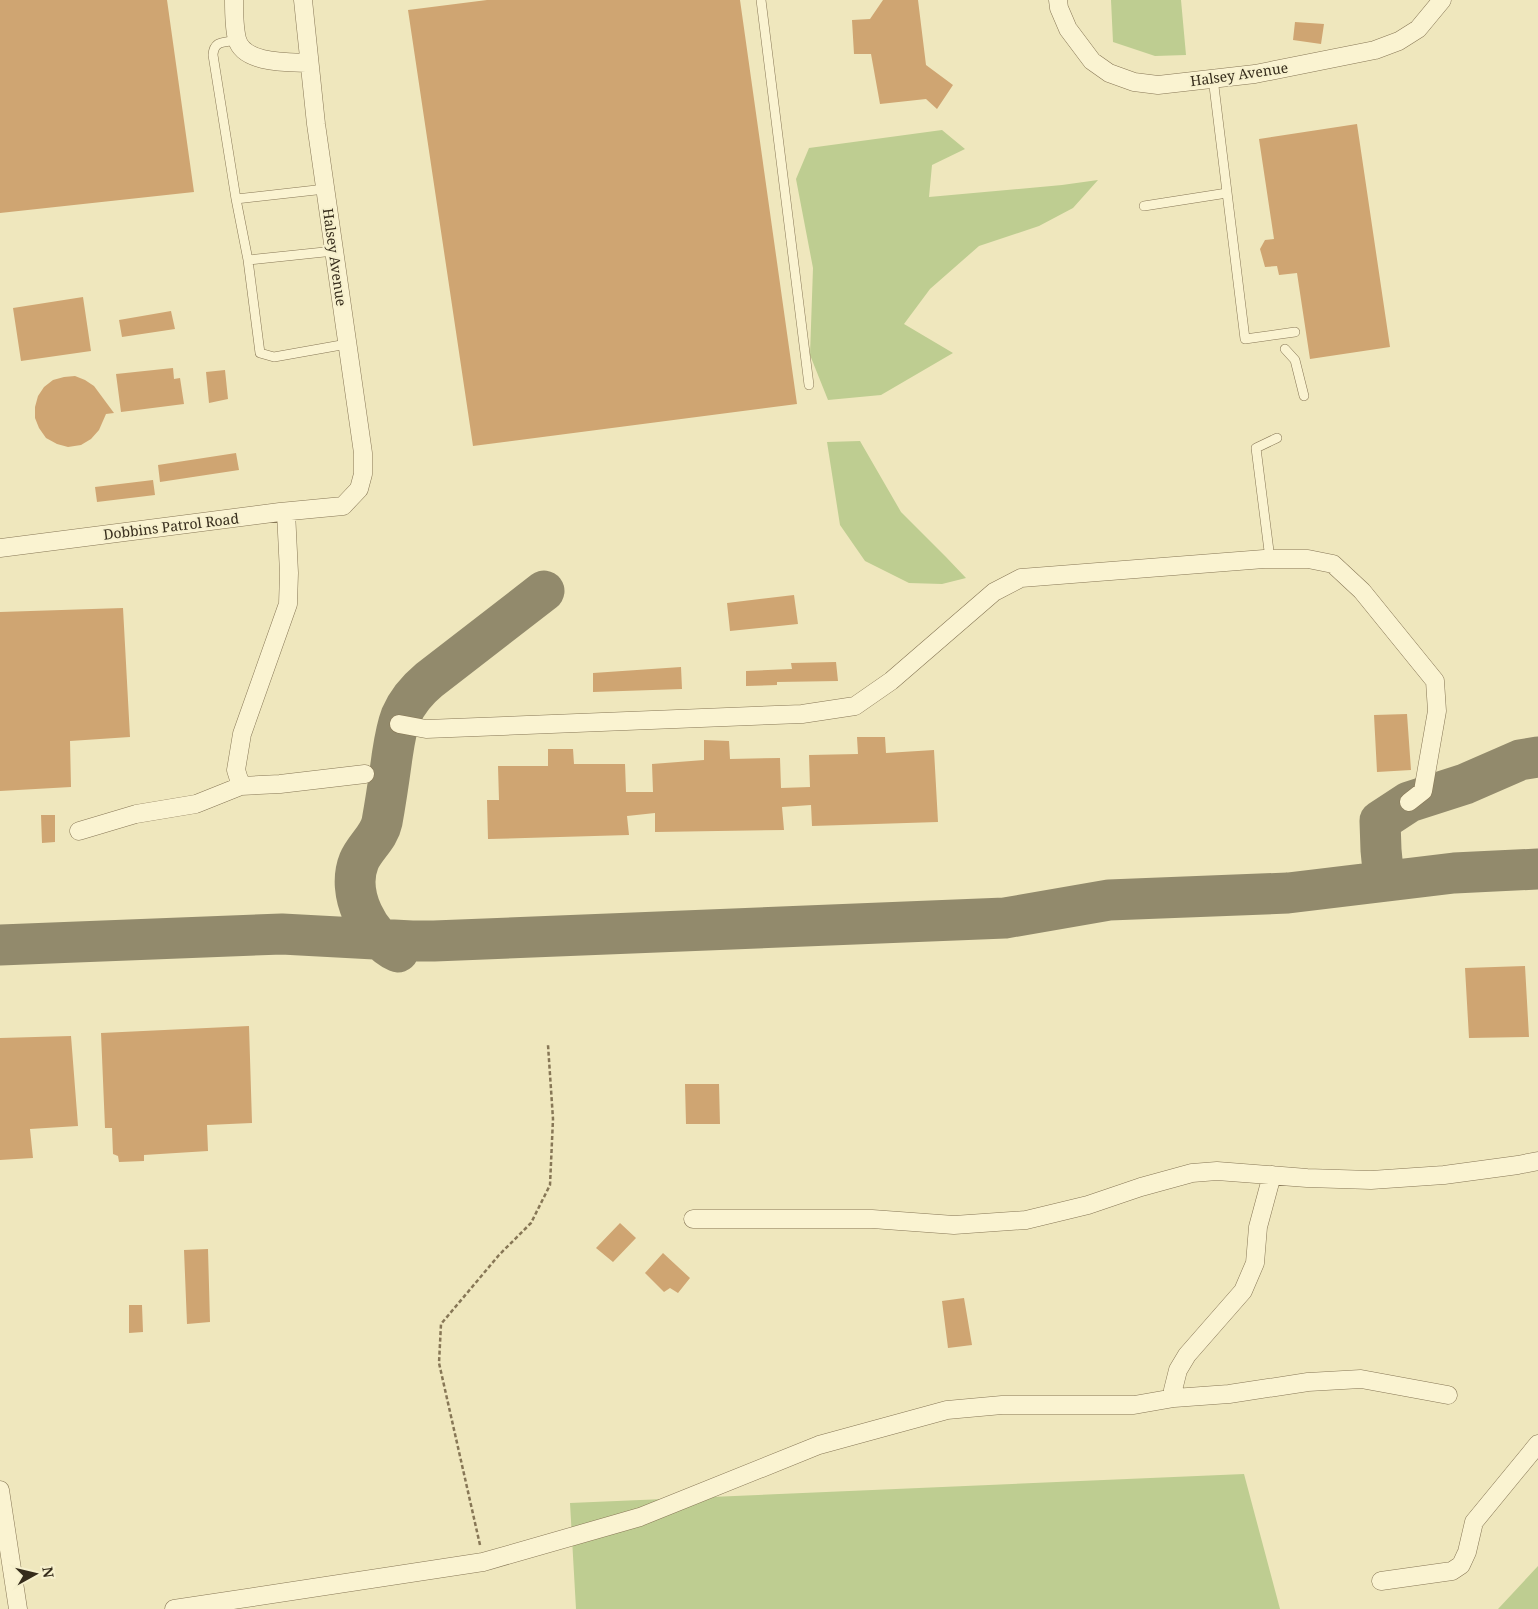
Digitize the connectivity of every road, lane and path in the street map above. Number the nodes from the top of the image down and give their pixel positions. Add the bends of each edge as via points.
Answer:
1 (234, 0) edge
2 (304, 0) edge
3 (761, 0) edge
4 (1058, 0) edge
5 (1442, 0) edge
6 (237, 40) junction
7 (309, 63) junction
8 (1213, 78) junction
9 (326, 189) junction
10 (1227, 192) junction
11 (236, 199) junction
12 (1144, 206) dead end
13 (334, 252) junction
14 (248, 260) junction
15 (1295, 332) dead end
16 (347, 344) junction
17 (1285, 349) dead end
18 (810, 385) dead end
19 (1304, 396) dead end
20 (1277, 438) dead end
21 (343, 506) joint
22 (286, 512) junction
23 (0, 548) edge
24 (1270, 559) junction
25 (399, 724) dead end
26 (365, 774) dead end
27 (241, 786) junction
28 (1409, 802) dead end
29 (79, 831) dead end
30 (548, 1045) dead end
31 (1538, 1161) edge
32 (1272, 1175) junction
33 (693, 1219) dead end
34 (1448, 1395) dead end
35 (1174, 1398) junction
36 (1538, 1444) edge
37 (0, 1490) edge
38 (483, 1562) junction
39 (1381, 1581) dead end
40 (18, 1609) edge
41 (174, 1609) edge

1 - 6 street
2 - 7 street, Halsey Avenue
3 - 18 lane
4 - 8 street, Halsey Avenue via 1068,29 1079,46 1109,73 1134,82 1158,85
5 - 8 street, Halsey Avenue via 1418,29 1400,42 1255,74
6 - 7 street via 249,55
6 - 11 lane via 217,44 212,55
7 - 9 street, Halsey Avenue
8 - 10 lane
9 - 11 lane
9 - 13 street, Halsey Avenue
10 - 12 lane
10 - 15 lane via 1245,339
11 - 14 lane
13 - 14 lane
13 - 16 street, Halsey Avenue
14 - 16 lane via 260,353 274,357
16 - 21 street, Halsey Avenue via 363,453 363,474 359,489
17 - 19 lane via 1295,360
20 - 24 lane via 1256,448
21 - 22 street, Dobbins Patrol Road
22 - 23 street, Dobbins Patrol Road
22 - 27 street via 288,604 242,734 236,770
24 - 25 street via 1020,578 994,592 891,681 855,706 802,714 620,722 426,729
24 - 28 street via 1308,558 1334,564 1362,591 1435,680 1437,711 1423,790
26 - 27 street
27 - 29 street via 196,804 136,814
30 - 38 path via 553,1119 550,1185 531,1223 499,1255 441,1324 439,1363
31 - 32 street via 1444,1175 1372,1180
32 - 33 street via 1217,1170 1192,1174 1026,1220 954,1225 872,1219
32 - 35 street via 1258,1227 1255,1263 1243,1291 1187,1355 1178,1370
34 - 35 street via 1362,1378
35 - 38 street via 1134,1404 1002,1405 947,1410 820,1445 640,1516
36 - 39 street via 1474,1522 1461,1564 1452,1571
37 - 40 street
38 - 41 street

